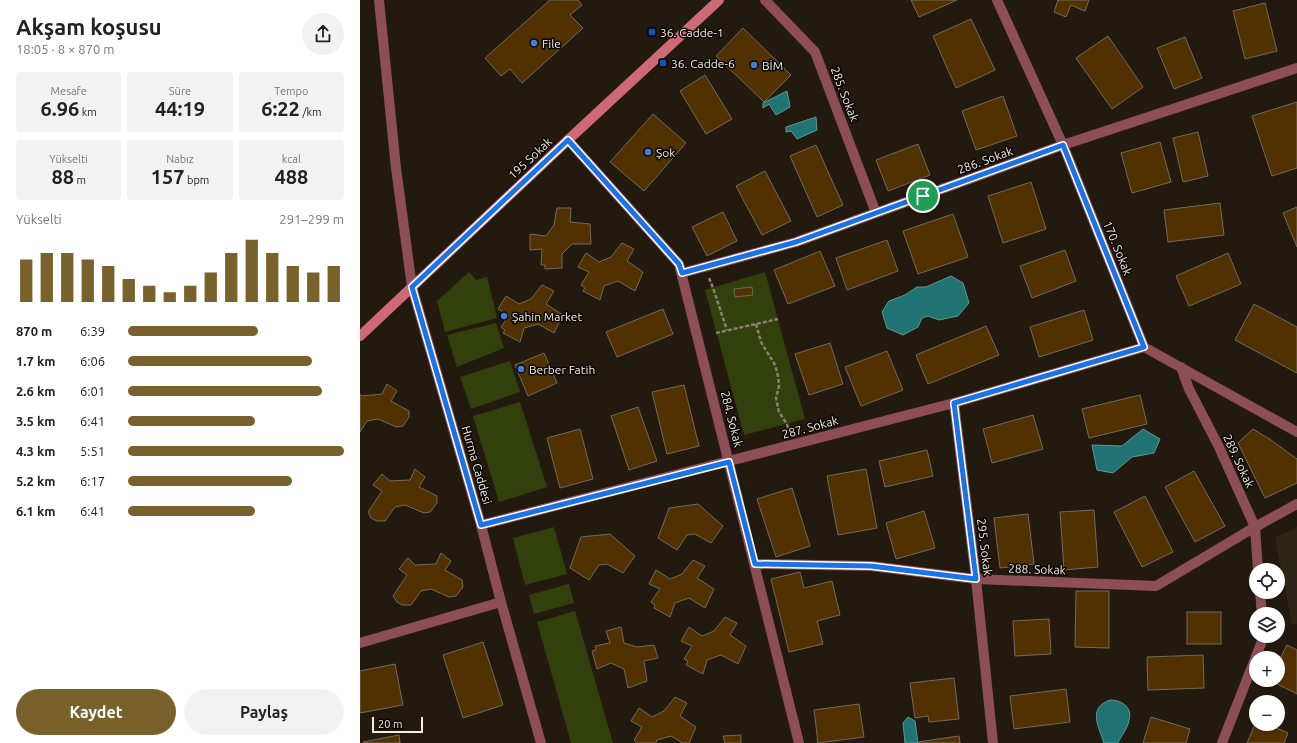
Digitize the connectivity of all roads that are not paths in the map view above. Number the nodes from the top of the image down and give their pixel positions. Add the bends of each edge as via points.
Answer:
1 (379, 0) edge
2 (719, 0) edge
3 (765, 0) edge
4 (997, 0) edge
5 (1297, 68) edge
6 (568, 140) junction
7 (1063, 145) junction
8 (876, 213) junction
9 (682, 273) junction
10 (412, 287) junction
11 (360, 336) edge
12 (1144, 347) junction
13 (1181, 367) junction
14 (954, 403) junction
15 (1297, 432) edge
16 (729, 462) junction
17 (1297, 504) edge
18 (481, 525) junction
19 (1255, 527) junction
20 (1258, 563) edge
21 (755, 564) junction
22 (976, 579) junction
23 (501, 602) junction
24 (360, 643) edge
25 (1261, 643) edge
26 (542, 743) edge
27 (799, 743) edge
28 (993, 743) edge
29 (1222, 743) edge

1 - 10 street, Hurma Caddesi via 396,168
2 - 6 street, 195 Sokak
3 - 8 street, 285. Sokak via 815,52
4 - 7 street, 170. Sokak
5 - 7 street, 286. Sokak
6 - 9 street, 284. Sokak via 679,264
6 - 10 street, 195 Sokak
7 - 8 street, 286. Sokak
7 - 12 street, 170. Sokak
8 - 9 street, 286. Sokak via 796,242
9 - 16 street, 284. Sokak
10 - 11 street, 195 Sokak
10 - 18 street, Hurma Caddesi
12 - 13 street
12 - 14 street, 287. Sokak
13 - 15 street
13 - 19 street, 289. Sokak
14 - 16 street, 287. Sokak
14 - 22 street, 295. Sokak
16 - 18 street, 287. Sokak
16 - 21 street, 284. Sokak
17 - 19 street, 288. Sokak
18 - 23 street, Hurma Caddesi
19 - 20 street, 289. Sokak
19 - 22 street, 288. Sokak via 1156,586
21 - 22 street, 288. Sokak via 871,566
21 - 27 street, 284. Sokak
22 - 28 street, 295. Sokak
23 - 24 street
23 - 26 street, Hurma Caddesi
25 - 29 street

